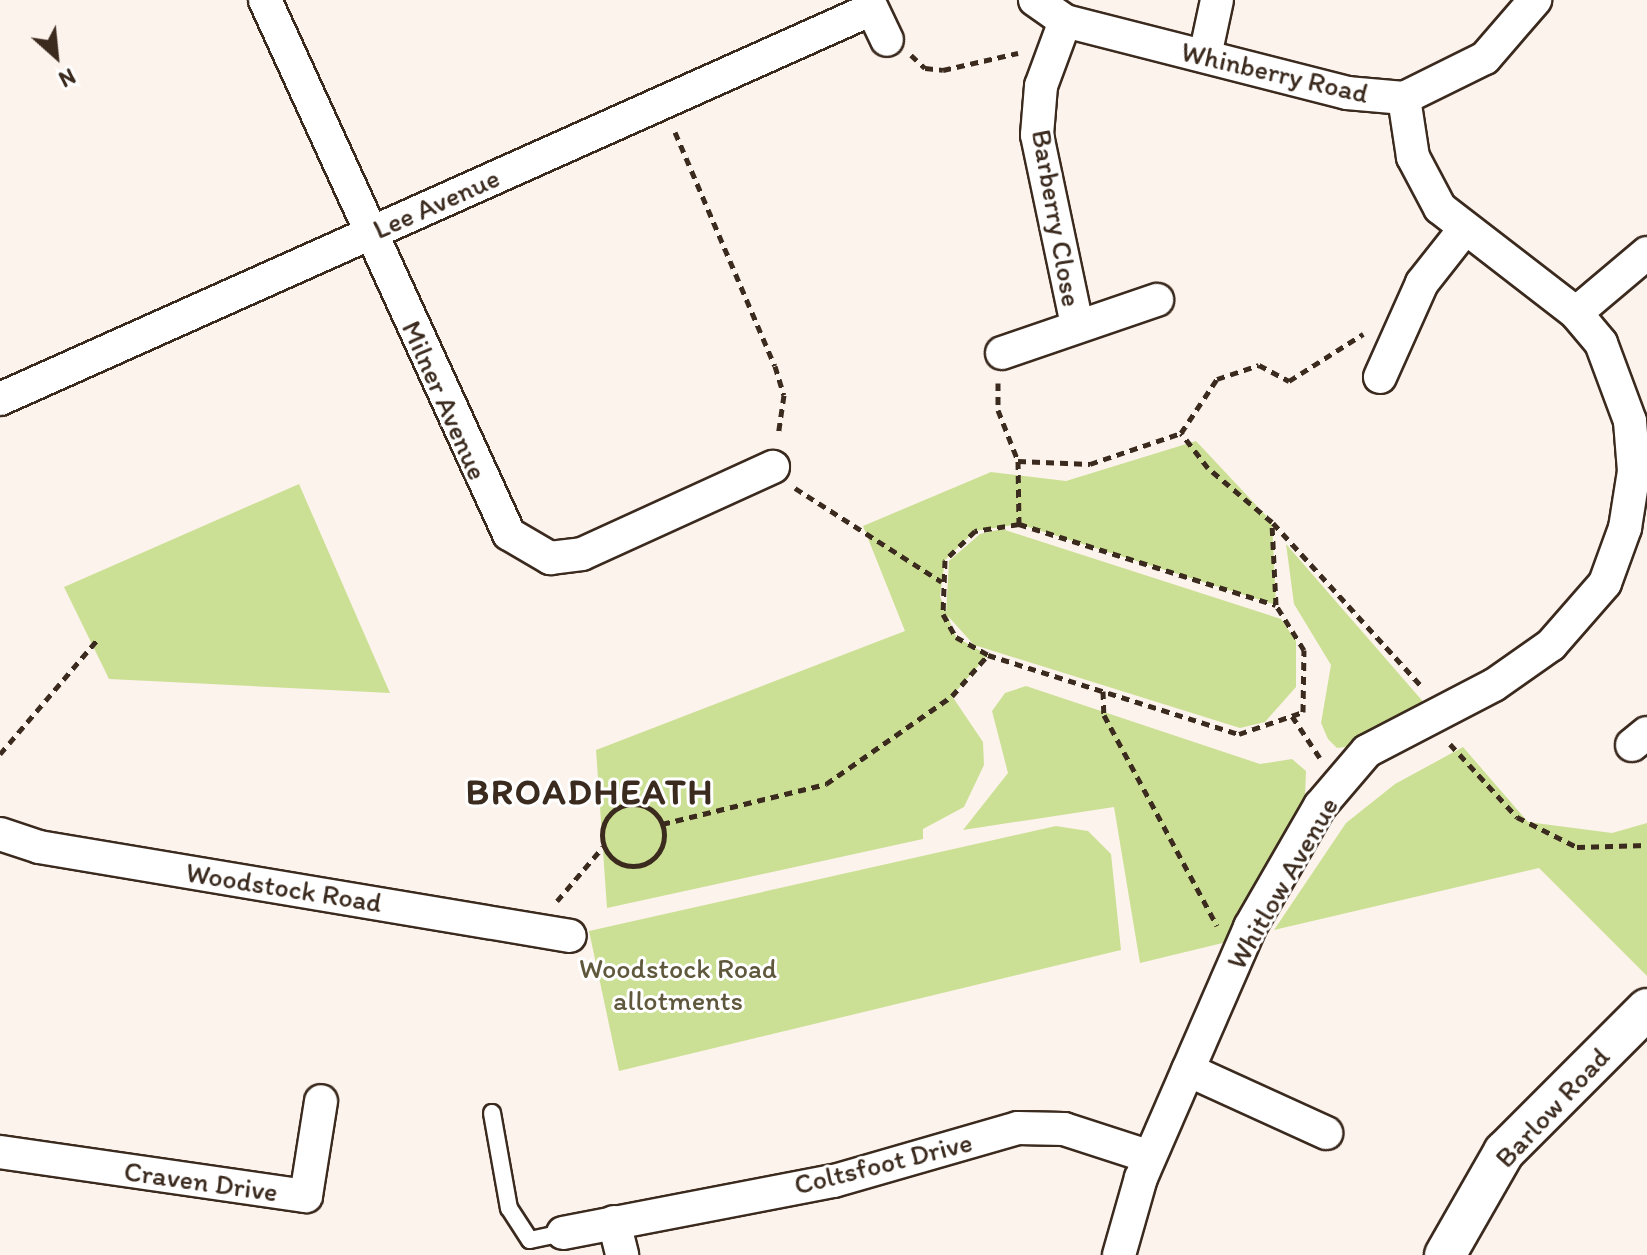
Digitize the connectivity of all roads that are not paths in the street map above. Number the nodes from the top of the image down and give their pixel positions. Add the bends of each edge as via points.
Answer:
1 (265, 0) edge
2 (1035, 0) edge
3 (1217, 0) edge
4 (1535, 0) edge
5 (870, 4) edge
6 (1062, 32) junction
7 (887, 40) road end
8 (1205, 56) junction
9 (1404, 98) junction
10 (1463, 231) junction
11 (370, 233) junction
12 (1647, 253) edge
13 (1157, 300) dead end
14 (1576, 313) junction
15 (1077, 324) junction
16 (1002, 353) road end
17 (1380, 377) dead end
18 (0, 399) edge
19 (773, 467) road end
20 (1636, 532) edge
21 (0, 834) edge
22 (556, 933) road end
23 (1647, 1009) edge
24 (1188, 1070) junction
25 (321, 1101) dead end
26 (492, 1113) dead end
27 (1326, 1133) dead end
28 (0, 1152) edge
29 (1150, 1157) junction
30 (614, 1222) junction
31 (563, 1233) joint
32 (622, 1255) edge
33 (1119, 1255) edge
34 (1445, 1255) edge

1 - 11 street, Milner Avenue
2 - 6 street, Whinberry Road
3 - 8 street
4 - 9 street, Whinberry Road via 1485,58
5 - 7 street, Lee Avenue
5 - 11 street, Lee Avenue
6 - 8 street, Whinberry Road
6 - 15 street, Barberry Close via 1041,86 1037,135
8 - 9 street, Whinberry Road via 1347,93
9 - 10 street, Whitlow Avenue via 1424,184
10 - 14 street, Whitlow Avenue
10 - 17 street via 1422,283
11 - 18 street, Lee Avenue
11 - 19 street, Milner Avenue via 500,521 527,549 550,558 582,554
12 - 14 street
13 - 15 street, Barberry Close
14 - 20 street, Whitlow Avenue via 1601,343 1630,421
15 - 16 street, Barberry Close
20 - 24 street, Whitlow Avenue via 1605,583 1551,645 1367,751 1339,785 1235,961
21 - 22 street, Woodstock Road via 39,847
23 - 34 street, Barlow Road via 1504,1152
24 - 27 street
24 - 29 street, Whitlow Avenue
25 - 28 street, Craven Drive via 306,1196
26 - 31 lane via 509,1208 530,1240
29 - 30 street, Coltsfoot Drive via 1064,1129 1018,1128 834,1181
29 - 33 street, Whitlow Avenue
30 - 31 street, Coltsfoot Drive
30 - 32 street

